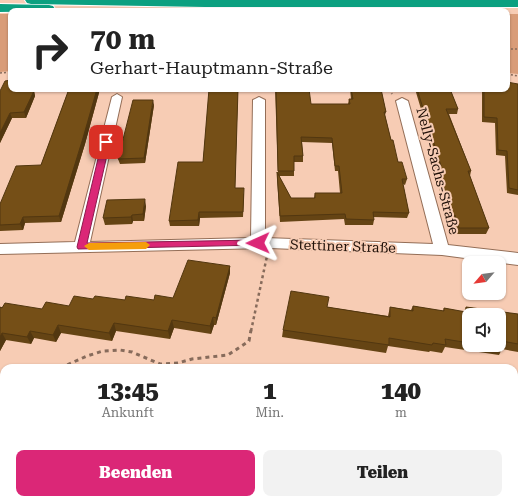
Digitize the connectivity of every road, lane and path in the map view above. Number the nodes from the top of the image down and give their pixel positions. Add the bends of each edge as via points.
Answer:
1 (32, 0) edge
2 (518, 3) edge
3 (117, 97) dead end
4 (259, 100) dead end
5 (402, 101) dead end
6 (264, 243) junction
7 (81, 247) junction
8 (0, 249) edge
9 (442, 250) junction
10 (518, 259) edge
11 (69, 364) edge
12 (160, 364) edge
13 (160, 364) edge

1 - 2 highway via 205,4
3 - 7 street
4 - 6 street
5 - 9 street, Nelly-Sachs-Straße
6 - 7 street, Stettiner Straße
6 - 9 street, Stettiner Straße
6 - 13 path via 249,341 228,355
7 - 8 street, Stettiner Straße
9 - 10 street, Stettiner Straße
11 - 12 path via 103,351 115,350 132,352

